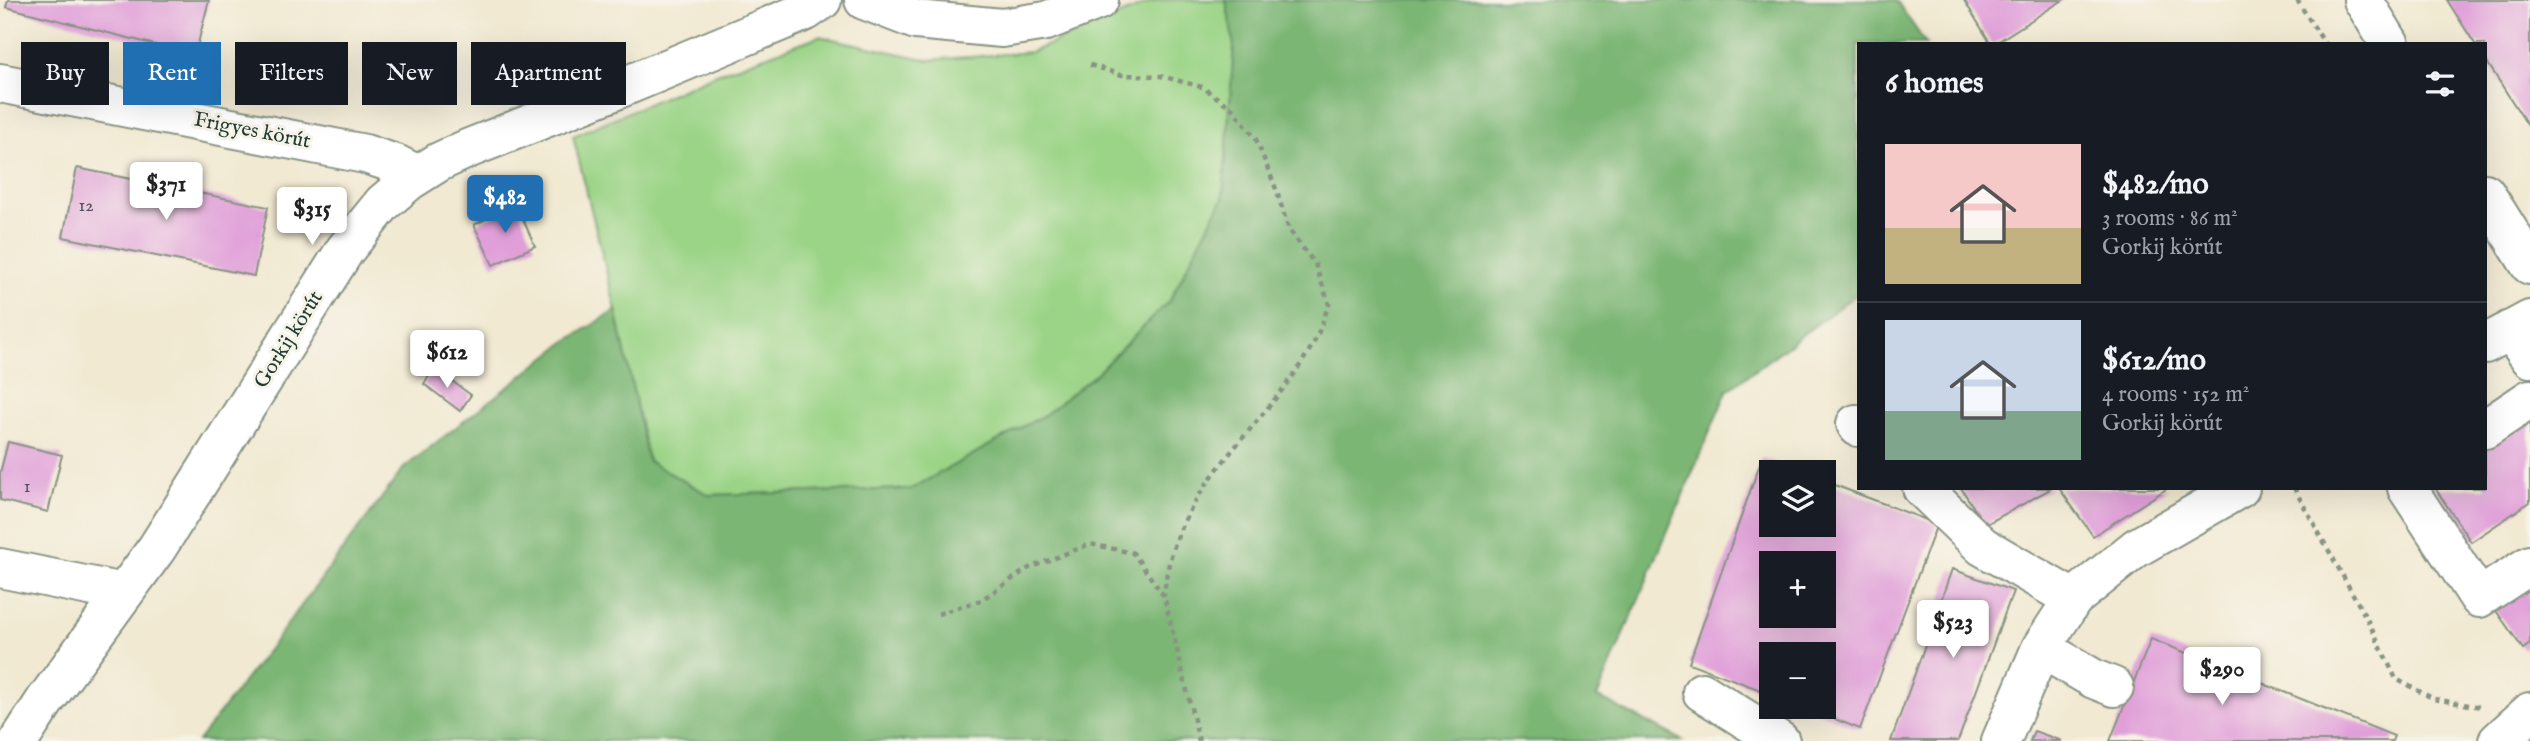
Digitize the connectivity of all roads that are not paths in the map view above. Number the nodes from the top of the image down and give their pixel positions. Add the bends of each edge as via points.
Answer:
1 (822, 0) edge
2 (864, 0) edge
3 (971, 0) edge
4 (1099, 0) edge
5 (2363, 0) edge
6 (1003, 28) junction
7 (2389, 42) edge
8 (0, 83) edge
9 (418, 175) junction
10 (2487, 196) edge
11 (2530, 265) edge
12 (2530, 399) edge
13 (2487, 428) edge
14 (1924, 490) edge
15 (2237, 490) edge
16 (2408, 490) edge
17 (2530, 565) edge
18 (0, 568) edge
19 (124, 593) junction
20 (2073, 599) junction
21 (2041, 648) junction
22 (2114, 687) dead end
23 (1702, 692) dead end
24 (2528, 713) edge
25 (19, 741) edge
26 (1780, 741) edge
27 (2001, 741) edge
28 (2498, 741) edge

1 - 9 street, Gorkij körút via 467,149
2 - 6 street via 916,20
3 - 6 street
4 - 6 street via 1046,21
5 - 7 street
8 - 9 street, Frigyes körút via 365,154
9 - 19 street, Gorkij körút via 383,203 345,250
10 - 11 street
12 - 13 street
14 - 20 street via 1982,545
15 - 20 street via 2136,548
16 - 17 street via 2479,598
18 - 19 street
19 - 25 street, Gorkij körút
20 - 21 street
21 - 22 street
21 - 27 street
23 - 26 street
24 - 28 street

